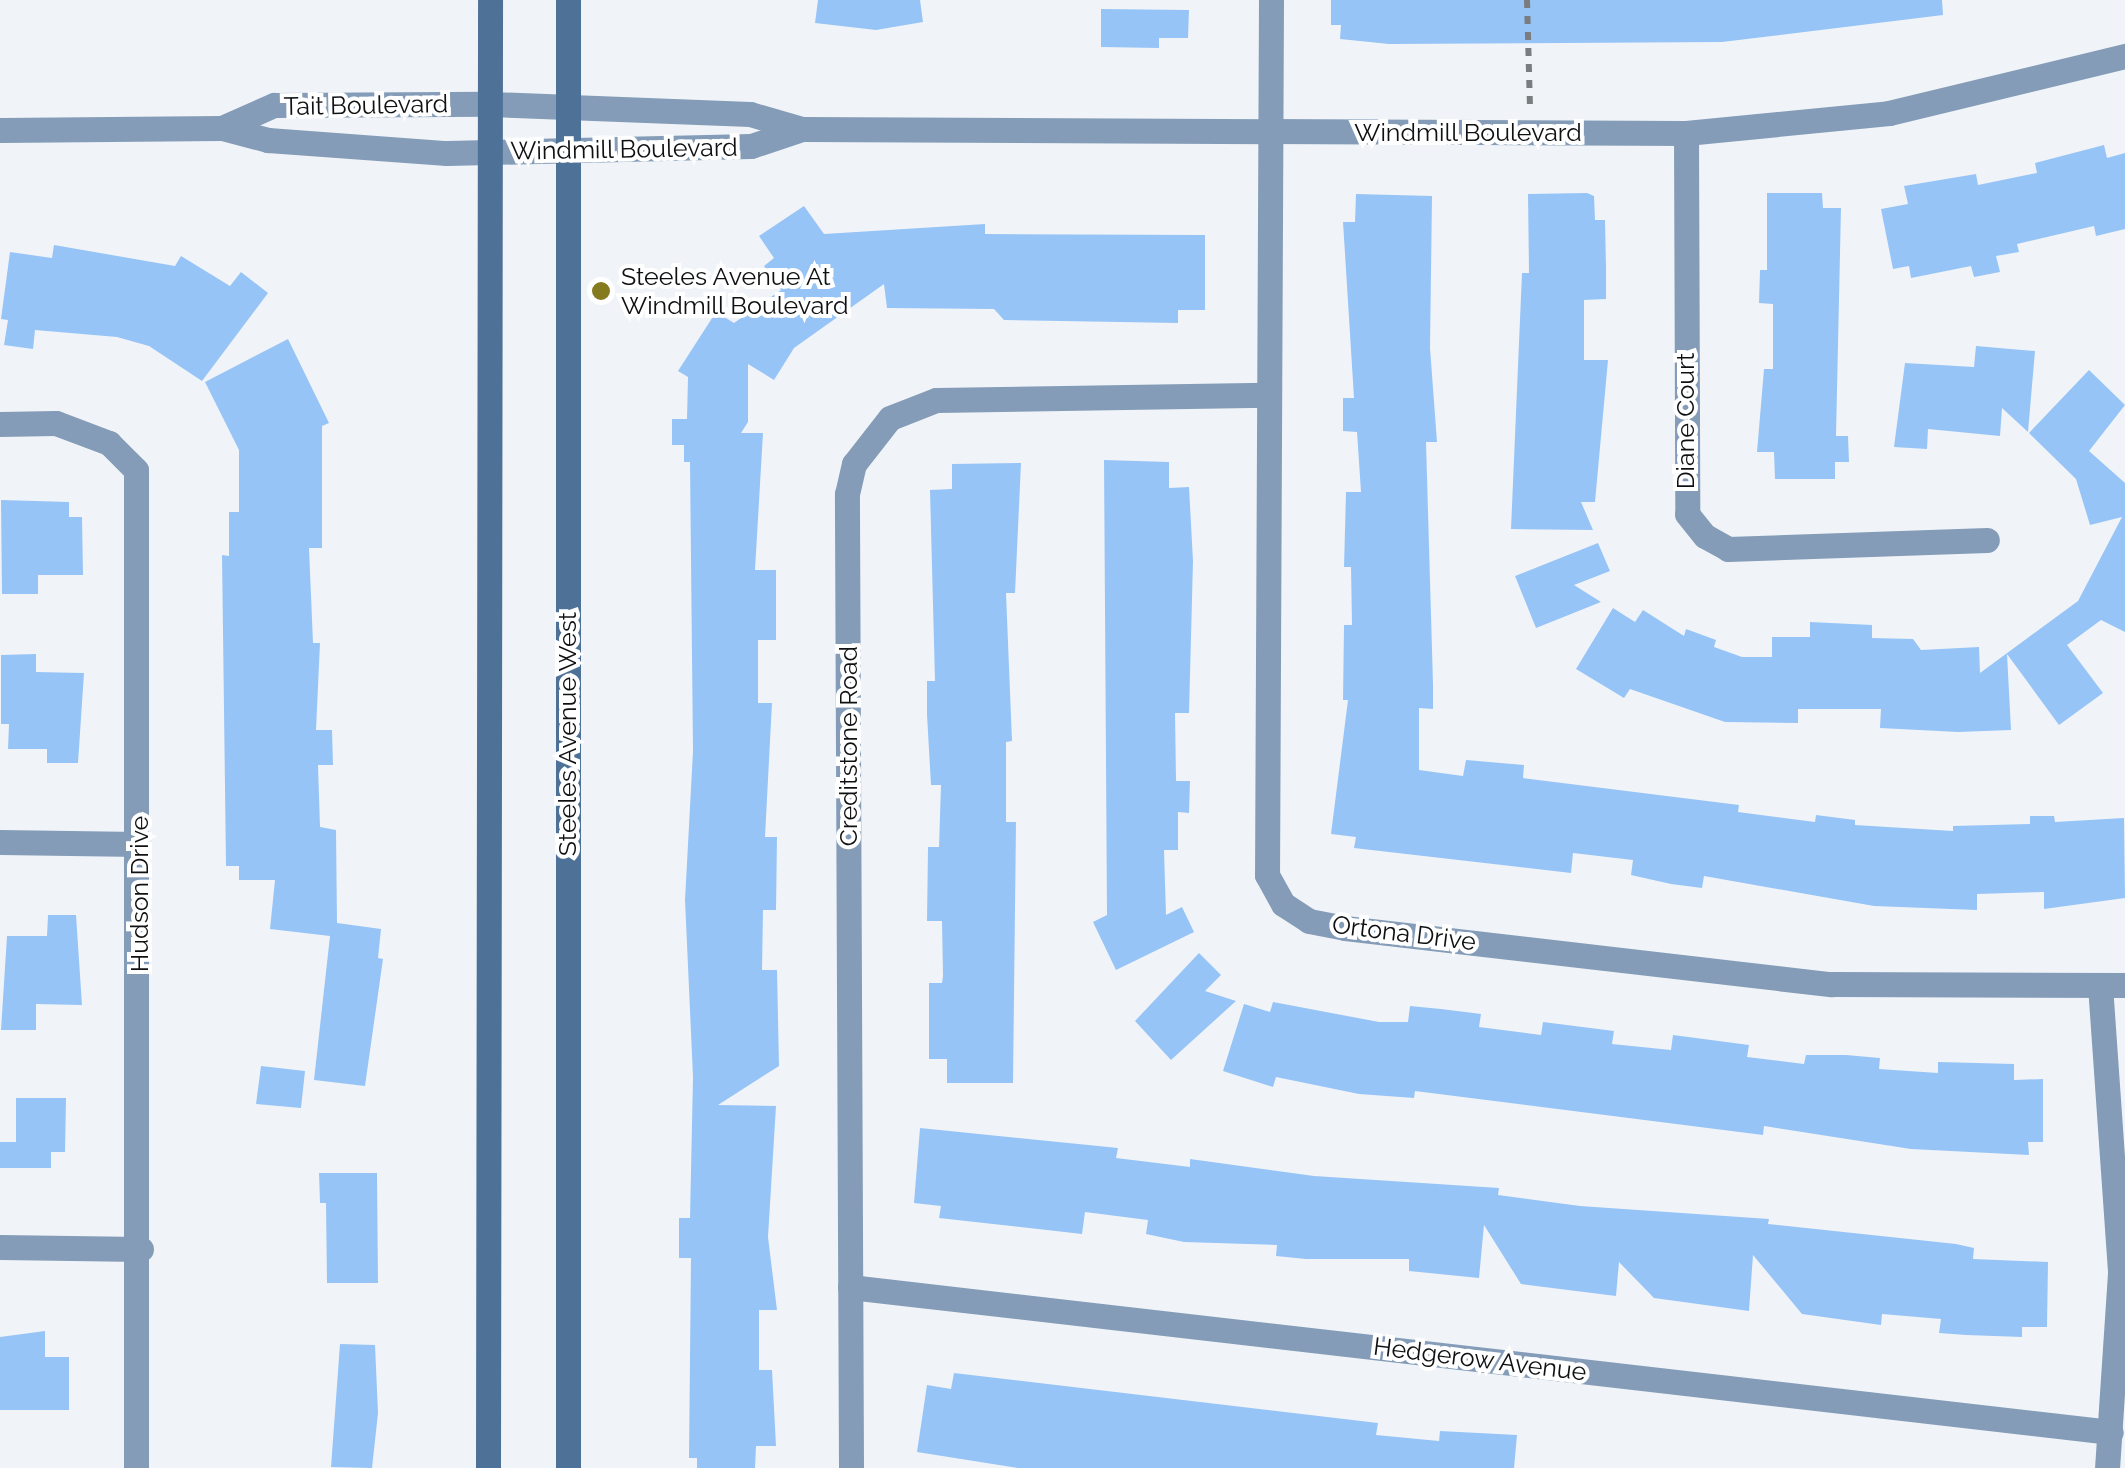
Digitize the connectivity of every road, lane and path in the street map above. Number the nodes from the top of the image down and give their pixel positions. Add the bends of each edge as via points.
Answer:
1 (490, 0) edge
2 (568, 0) edge
3 (1270, 0) edge
4 (1526, 0) edge
5 (2125, 56) edge
6 (503, 104) junction
7 (567, 107) junction
8 (222, 128) junction
9 (802, 129) junction
10 (0, 130) edge
11 (1271, 130) junction
12 (1531, 132) junction
13 (1686, 133) junction
14 (566, 149) junction
15 (443, 152) joint
16 (492, 152) junction
17 (1266, 395) junction
18 (0, 424) edge
19 (1987, 540) dead end
20 (0, 842) edge
21 (138, 844) junction
22 (2112, 985) edge
23 (0, 1247) edge
24 (141, 1249) junction
25 (850, 1287) junction
26 (2111, 1432) junction
27 (136, 1468) edge
28 (488, 1468) edge
29 (568, 1468) edge
30 (851, 1468) edge
31 (2107, 1468) edge

1 - 6 main road
2 - 7 main road, Steeles Avenue West
3 - 11 street, Ortona Drive
4 - 12 path
5 - 13 street, Windmill Boulevard via 1889,113
6 - 7 street, Windmill Boulevard
6 - 8 street, Tait Boulevard via 274,105
6 - 16 main road
7 - 9 street, Windmill Boulevard via 750,114
7 - 14 main road, Steeles Avenue West
8 - 10 street, Tait Boulevard
8 - 15 street, Tait Boulevard via 268,140
9 - 11 street, Windmill Boulevard
9 - 14 street, Windmill Boulevard via 751,146
11 - 12 street, Windmill Boulevard
11 - 17 street, Ortona Drive
12 - 13 street, Windmill Boulevard
13 - 19 street, Diane Court via 1688,514 1705,536 1728,549
14 - 16 street, Windmill Boulevard
14 - 29 main road, Steeles Avenue West
15 - 16 street, Windmill Boulevard
16 - 28 main road
17 - 22 street, Ortona Drive via 1267,875 1284,904 1309,920 1345,928 1832,984
17 - 25 street, Creditstone Road via 936,400 890,418 854,464 847,494
18 - 21 street, Hudson Drive via 56,423 108,443 136,470
20 - 21 street
21 - 24 street, Hudson Drive
22 - 26 street via 2118,1219
23 - 24 street
24 - 27 street, Hudson Drive
25 - 26 street, Hedgerow Avenue
25 - 30 street, Creditstone Road
26 - 31 street

